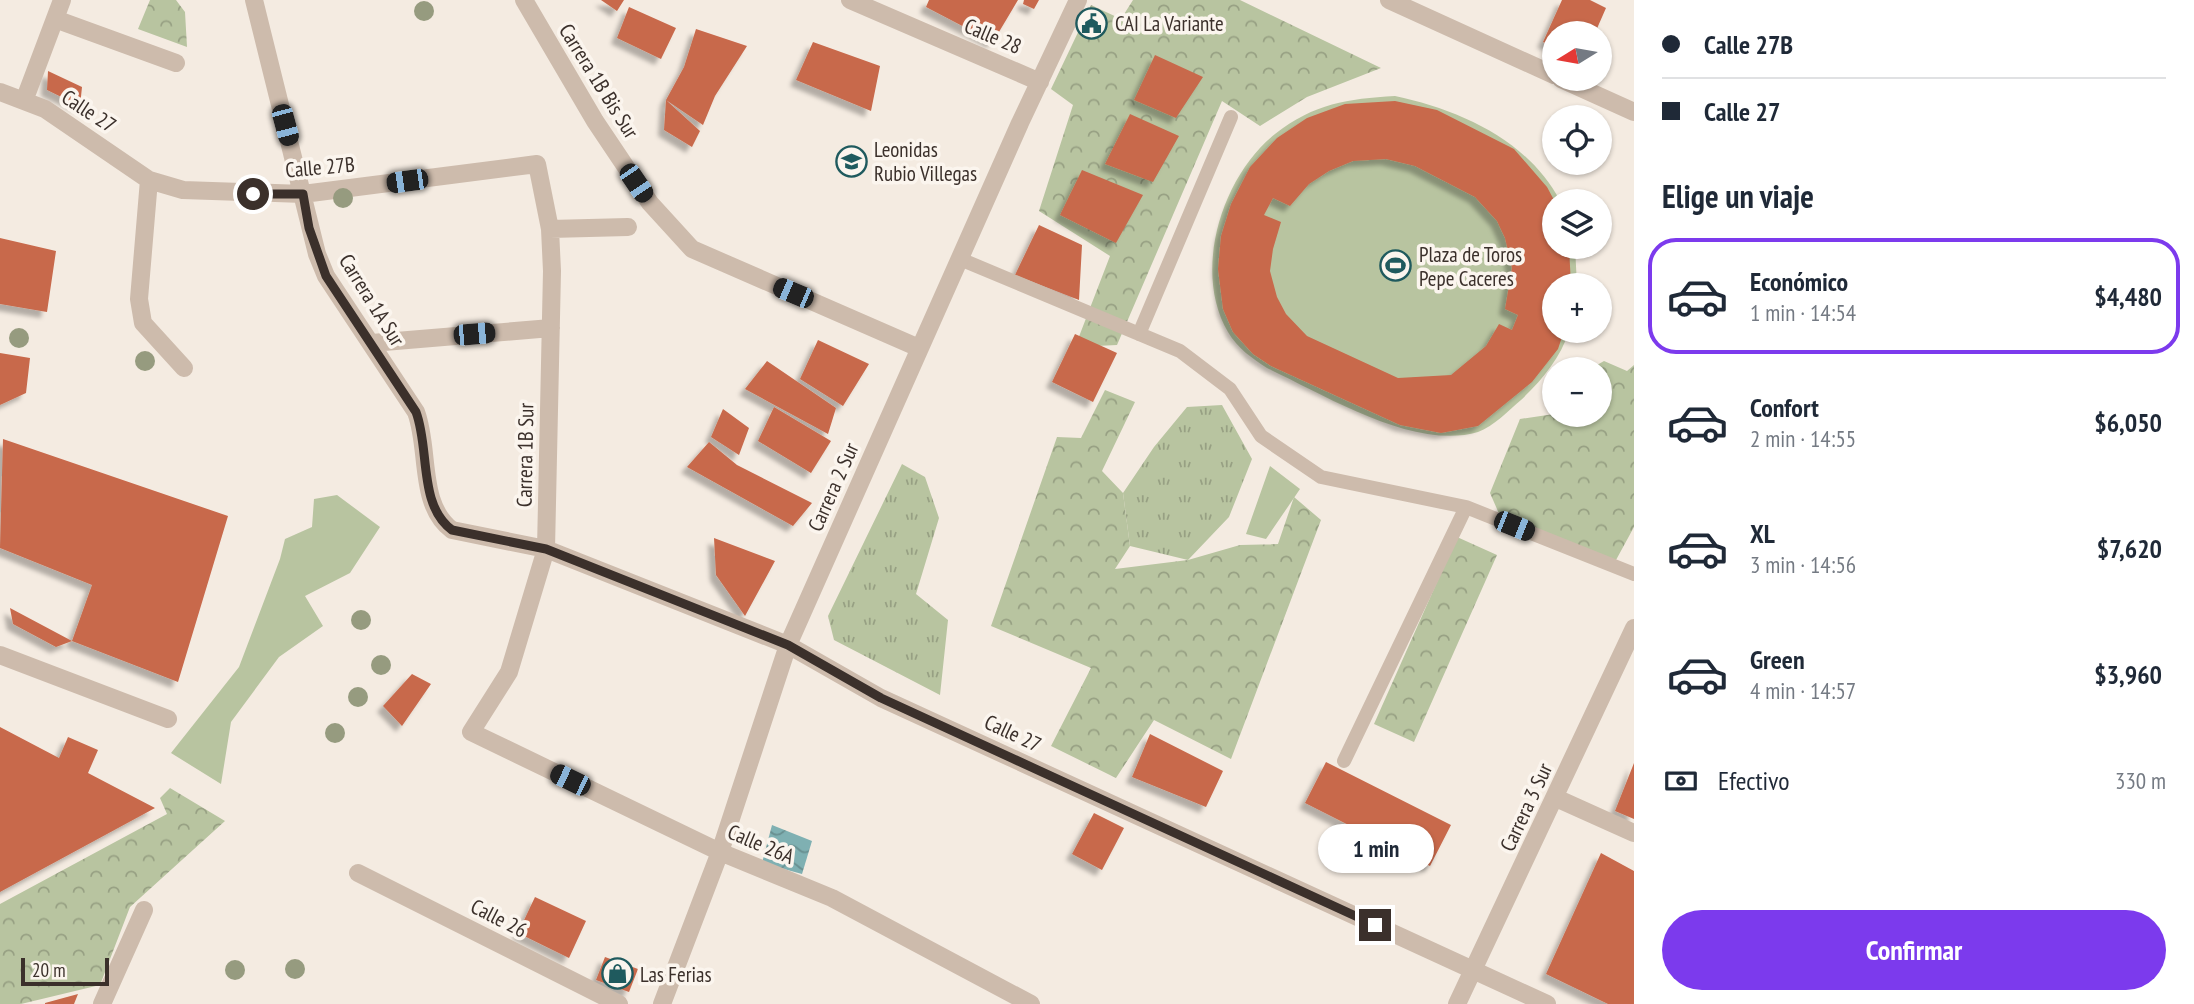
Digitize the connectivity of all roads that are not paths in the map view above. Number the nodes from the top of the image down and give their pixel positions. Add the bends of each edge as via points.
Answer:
1 (62, 0) edge
2 (254, 0) edge
3 (524, 0) edge
4 (850, 0) edge
5 (1078, 0) edge
6 (1389, 0) edge
7 (55, 19) junction
8 (176, 63) dead end
9 (1542, 70) edge
10 (1040, 82) junction
11 (1588, 91) edge
12 (0, 92) edge
13 (24, 101) junction
14 (1634, 112) edge
15 (1231, 117) dead end
16 (537, 164) joint
17 (149, 180) junction
18 (303, 194) junction
19 (628, 227) dead end
20 (551, 229) junction
21 (960, 259) junction
22 (551, 328) junction
23 (1139, 334) junction
24 (372, 343) junction
25 (919, 348) junction
26 (184, 368) dead end
27 (1466, 507) junction
28 (452, 530) joint
29 (546, 549) junction
30 (1634, 574) edge
31 (1634, 628) edge
32 (788, 645) junction
33 (1629, 649) edge
34 (0, 655) edge
35 (168, 719) dead end
36 (471, 732) joint
37 (1344, 761) dead end
38 (1556, 798) junction
39 (1634, 833) edge
40 (720, 852) junction
41 (358, 873) dead end
42 (144, 910) dead end
43 (1474, 971) junction
44 (102, 1004) edge
45 (619, 1004) edge
46 (662, 1004) edge
47 (1031, 1004) edge
48 (1457, 1004) edge
49 (1547, 1004) edge

1 - 7 street
2 - 18 street, Carrera 1A Sur
3 - 25 street, Carrera 1B Bis Sur via 643,193 692,249
4 - 10 street, Calle 28
5 - 10 street, Carrera 2 Sur
6 - 9 street
7 - 8 street
7 - 13 street
10 - 21 street, Carrera 2 Sur
11 - 14 street
12 - 13 street, Calle 27
13 - 17 street, Calle 27 via 84,133
15 - 23 lane
16 - 18 street, Calle 27B
16 - 20 street, Carrera 1B Sur
17 - 18 street, Calle 27B via 183,190
17 - 26 street via 139,299 143,323
18 - 24 street, Carrera 1A Sur via 326,276
19 - 20 street
20 - 22 street, Carrera 1B Sur
21 - 23 lane
21 - 25 street, Carrera 2 Sur
22 - 24 street
22 - 29 street, Carrera 1B Sur
23 - 27 lane via 1180,351 1230,389 1261,436 1321,477
24 - 28 street, Carrera 1A Sur via 416,412 433,508 440,522
25 - 32 street, Carrera 2 Sur
27 - 30 lane
27 - 37 lane
28 - 29 street, Calle 27
29 - 32 street, Calle 27
29 - 36 street, Carrera 1B Sur via 509,672
31 - 33 street, Carrera 3 Sur
32 - 40 street, Carrera 2 Sur
32 - 43 street, Calle 27 via 881,698
33 - 38 street, Carrera 3 Sur
34 - 35 street
36 - 40 street, Calle 26A
38 - 39 street
38 - 43 street, Carrera 3 Sur
40 - 46 street, Carrera 2 Sur
40 - 47 street, Calle 26A via 832,898
41 - 45 street, Calle 26
42 - 44 street
43 - 48 street, Carrera 3 Sur
43 - 49 street, Calle 27

